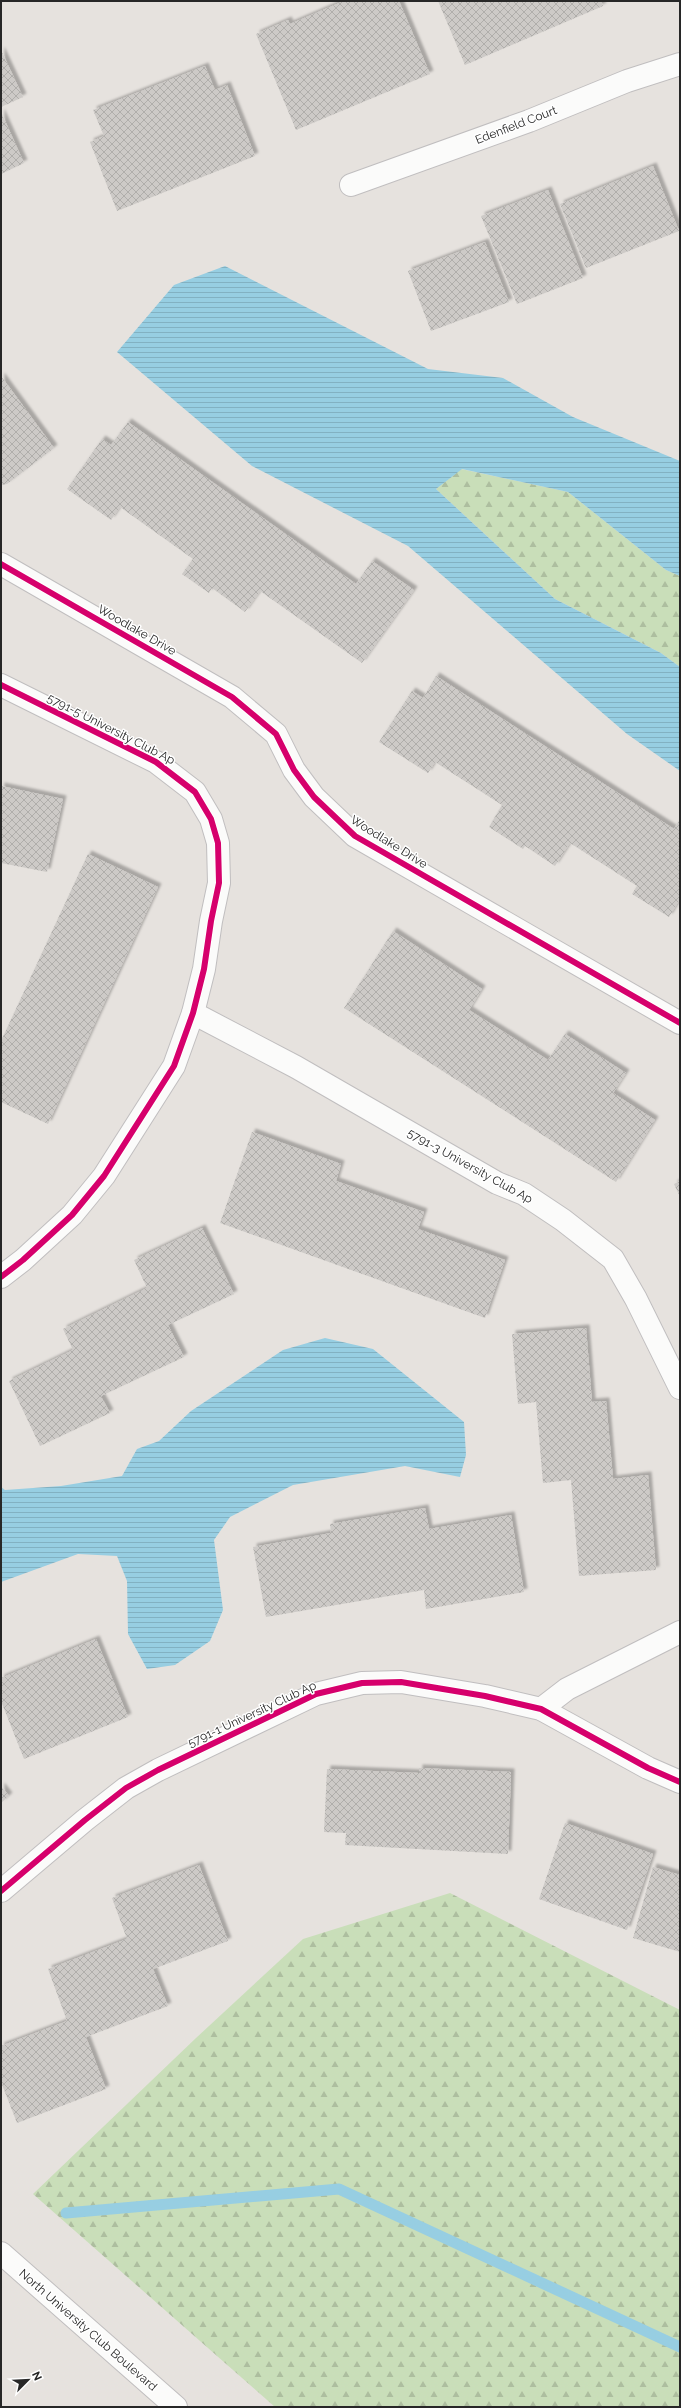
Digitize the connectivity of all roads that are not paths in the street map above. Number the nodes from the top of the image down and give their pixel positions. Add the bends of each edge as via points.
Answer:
1 (680, 64) edge
2 (351, 185) dead end
3 (1, 564) edge
4 (1, 685) edge
5 (193, 1013) junction
6 (680, 1023) edge
7 (1, 1277) edge
8 (680, 1388) edge
9 (680, 1632) edge
10 (541, 1709) junction
11 (680, 1782) edge
12 (1, 1891) edge
13 (1, 2253) edge
14 (176, 2407) edge

1 - 2 street, Edenfield Court via 627,81 529,121
3 - 6 street, Woodlake Drive via 232,696 276,734 294,770 314,797 355,836
4 - 5 street, 5791-5 University Club Ap via 156,762 195,792 211,819 218,843 219,883 204,969
5 - 7 street, 5791-5 University Club Ap via 174,1066 104,1176 72,1215 24,1260
5 - 8 street, 5791-3 University Club Ap via 296,1067 497,1183 524,1194 563,1220 613,1259
9 - 10 street via 567,1689
10 - 11 street, 5791-1 University Club Ap via 648,1768
10 - 12 street, 5791-1 University Club Ap via 486,1696 401,1682 362,1683 316,1694 126,1788
13 - 14 street, North University Club Boulevard

